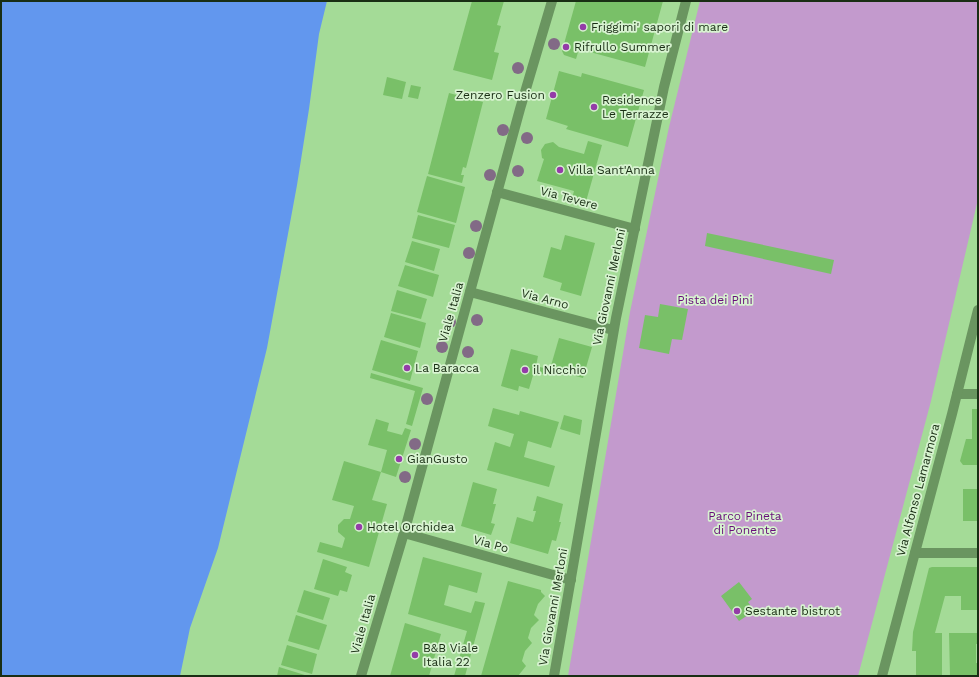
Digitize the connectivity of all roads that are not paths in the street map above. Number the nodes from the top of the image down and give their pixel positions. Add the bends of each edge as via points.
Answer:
1 (552, 1) edge
2 (686, 1) edge
3 (497, 192) junction
4 (635, 230) junction
5 (470, 292) junction
6 (978, 310) edge
7 (613, 330) junction
8 (957, 394) junction
9 (978, 394) edge
10 (404, 533) junction
11 (978, 552) edge
12 (915, 553) junction
13 (571, 580) junction
14 (361, 676) edge
15 (554, 676) edge
16 (882, 676) edge

1 - 3 street, Viale Italia
2 - 4 street, Via Giovanni Merloni via 664,87
3 - 4 street, Via Tevere
3 - 5 street, Viale Italia
4 - 7 street, Via Giovanni Merloni
5 - 7 street, Via Arno
5 - 10 street, Viale Italia
6 - 8 street, Via Alfonso Lamarmora
7 - 13 street, Via Giovanni Merloni
8 - 9 street
8 - 12 street, Via Alfonso Lamarmora
10 - 13 street, Via Po
10 - 14 street, Viale Italia
11 - 12 street
12 - 16 street, Via Alfonso Lamarmora
13 - 15 street, Via Giovanni Merloni

